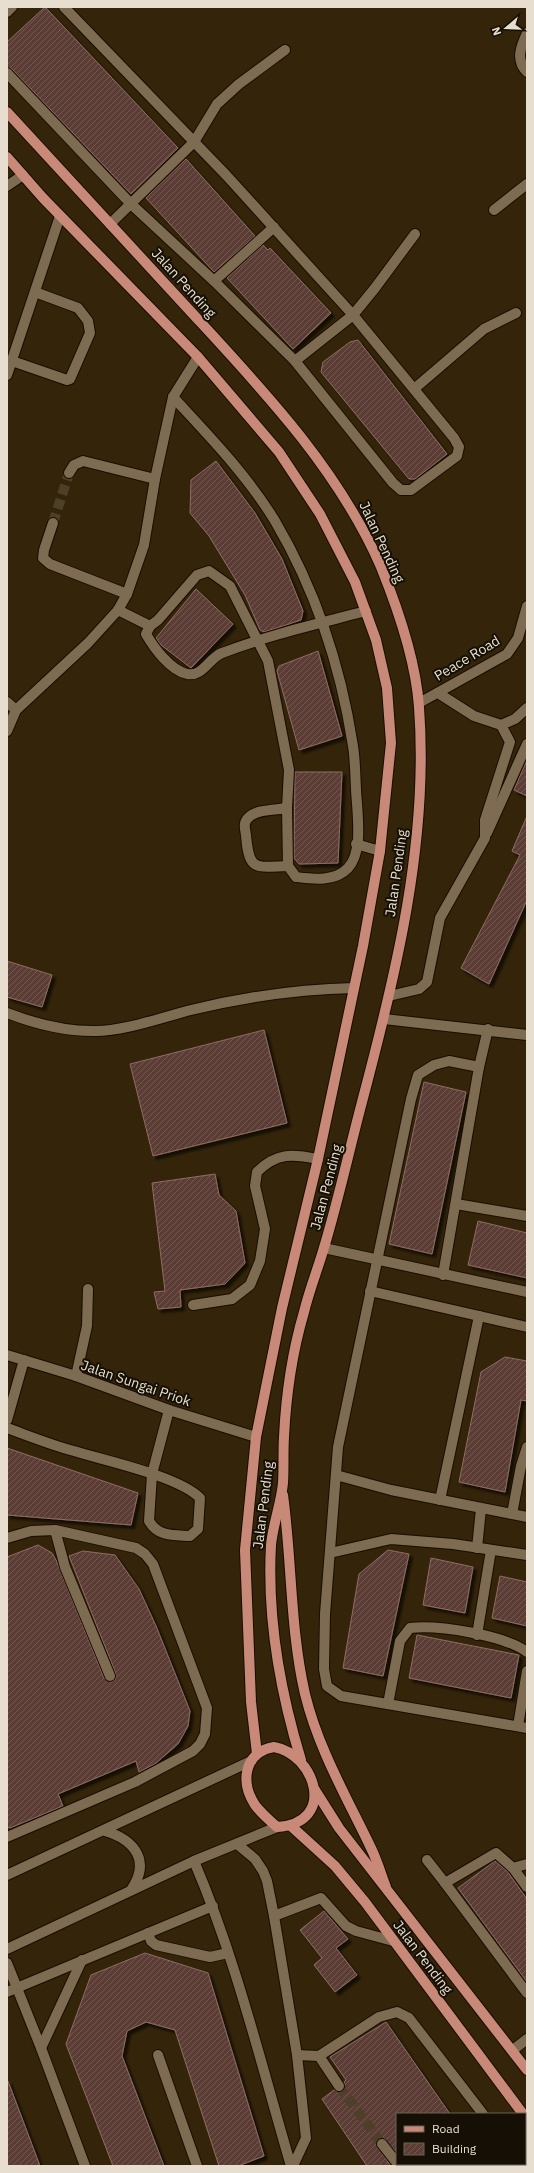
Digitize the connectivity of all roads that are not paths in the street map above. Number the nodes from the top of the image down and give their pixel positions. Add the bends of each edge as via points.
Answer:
1 (12, 7) edge
2 (64, 7) edge
3 (7, 12) edge
4 (527, 33) edge
5 (285, 50) dead end
6 (527, 72) edge
7 (7, 74) edge
8 (7, 112) edge
9 (194, 142) junction
10 (7, 157) edge
11 (23, 175) junction
12 (527, 184) edge
13 (7, 186) edge
14 (132, 204) junction
15 (494, 210) dead end
16 (60, 216) junction
17 (110, 224) junction
18 (274, 227) junction
19 (415, 234) dead end
20 (214, 281) junction
21 (35, 292) junction
22 (516, 313) dead end
23 (353, 315) junction
24 (198, 358) junction
25 (12, 361) junction
26 (295, 361) junction
27 (7, 375) edge
28 (414, 389) junction
29 (174, 397) junction
30 (69, 473) tunnel mouth
31 (155, 479) junction
32 (53, 523) tunnel mouth
33 (127, 594) junction
34 (527, 606) edge
35 (118, 610) junction
36 (366, 611) junction
37 (322, 623) junction
38 (150, 626) junction
39 (258, 640) junction
40 (438, 693) junction
41 (7, 702) edge
42 (419, 703) junction
43 (527, 708) edge
44 (16, 710) junction
45 (501, 724) junction
46 (7, 731) edge
47 (527, 744) edge
48 (287, 808) junction
49 (485, 838) junction
50 (356, 844) junction
51 (380, 851) junction
52 (288, 866) junction
53 (354, 988) junction
54 (389, 996) junction
55 (7, 1013) edge
56 (384, 1019) junction
57 (488, 1029) junction
58 (527, 1035) edge
59 (479, 1067) junction
60 (318, 1159) junction
61 (456, 1204) junction
62 (527, 1216) edge
63 (324, 1248) junction
64 (377, 1261) junction
65 (443, 1275) junction
66 (88, 1289) dead end
67 (370, 1291) junction
68 (527, 1292) edge
69 (193, 1305) dead end
70 (479, 1316) junction
71 (527, 1327) edge
72 (7, 1355) edge
73 (24, 1360) junction
74 (76, 1376) junction
75 (169, 1410) junction
76 (7, 1420) edge
77 (7, 1428) edge
78 (256, 1437) junction
79 (527, 1447) edge
80 (152, 1474) junction
81 (336, 1475) junction
82 (282, 1487) junction
83 (440, 1500) junction
84 (481, 1509) junction
85 (512, 1514) junction
86 (527, 1517) edge
87 (55, 1530) junction
88 (7, 1538) edge
89 (477, 1548) junction
90 (491, 1550) junction
91 (330, 1553) junction
92 (527, 1555) edge
93 (477, 1635) junction
94 (527, 1652) edge
95 (527, 1671) edge
96 (110, 1676) dead end
97 (388, 1704) junction
98 (523, 1727) edge
99 (257, 1754) junction
100 (301, 1760) junction
101 (249, 1762) junction
102 (315, 1790) junction
103 (291, 1826) junction
104 (277, 1827) junction
105 (105, 1830) junction
106 (7, 1837) edge
107 (237, 1844) junction
108 (428, 1860) dead end
109 (194, 1861) junction
110 (527, 1864) edge
111 (513, 1868) junction
112 (7, 1875) edge
113 (445, 1883) junction
114 (386, 1887) junction
115 (527, 1888) edge
116 (131, 1890) junction
117 (213, 1906) junction
118 (274, 1916) junction
119 (148, 1933) junction
120 (393, 1941) junction
121 (7, 1950) edge
122 (228, 1953) junction
123 (82, 1960) junction
124 (7, 1963) edge
125 (12, 1990) edge
126 (527, 1993) edge
127 (527, 2039) edge
128 (41, 2048) junction
129 (512, 2050) junction
130 (158, 2055) dead end
131 (297, 2055) junction
132 (319, 2056) junction
133 (527, 2070) edge
134 (339, 2086) tunnel mouth
135 (482, 2113) edge
136 (522, 2113) edge
137 (382, 2144) tunnel mouth
138 (396, 2162) edge
139 (85, 2166) edge
140 (197, 2166) edge
141 (292, 2166) edge

1 - 3 street
2 - 9 street
4 - 6 street via 519,50 523,68
5 - 9 street via 217,104
7 - 14 street
8 - 17 main road, Jalan Pending
9 - 14 street
9 - 18 street
10 - 11 main road, Jalan Pending
11 - 13 street
11 - 16 main road, Jalan Pending
12 - 15 street
14 - 17 street
14 - 20 street
16 - 21 street
16 - 24 main road, Jalan Pending
17 - 42 main road, Jalan Pending via 230,354 291,426 348,501 380,565 397,610
18 - 20 street
18 - 23 street
19 - 23 street
20 - 26 street
21 - 25 street
21 - 25 street via 78,308 88,322 90,333 70,379
22 - 28 street via 484,329
23 - 26 street
23 - 28 street
24 - 29 street
24 - 36 main road, Jalan Pending via 283,458 320,514 356,582
25 - 27 street
26 - 28 street via 401,490 411,490 417,486 457,456 459,447
29 - 31 street
29 - 37 street via 230,458 274,520 302,571
30 - 31 street via 74,465 83,461
31 - 33 street via 144,545
32 - 33 street via 43,558 50,564
33 - 35 street
34 - 40 street, Peace Road via 518,638 507,654
35 - 38 street
35 - 44 street via 88,643
36 - 37 street
36 - 51 main road, Jalan Pending via 376,640 387,688 391,743
37 - 39 street
37 - 50 street via 336,667 353,746 358,831
38 - 39 street via 146,634 154,648 165,660 186,674 197,674 215,656
38 - 39 street via 197,575 209,572 230,586
39 - 48 street via 268,661 282,729 289,770
40 - 42 street, Peace Road
40 - 45 street via 474,716
41 - 44 street
42 - 54 main road, Jalan Pending via 421,770 415,858
43 - 45 street via 514,719
44 - 46 street
45 - 49 street via 510,742 485,820
47 - 49 street
48 - 52 street
48 - 52 street via 256,813 248,817 245,823 247,854 252,864 260,867
49 - 54 street via 440,918 427,982 419,990
50 - 51 street
50 - 52 street via 354,859 347,869 325,879 296,878
51 - 53 main road, Jalan Pending
53 - 55 street via 314,988 274,994 94,1031 48,1025
53 - 60 main road, Jalan Pending
54 - 56 main road, Jalan Pending
56 - 57 street
56 - 63 main road, Jalan Pending
57 - 58 street
57 - 59 street
59 - 61 street
59 - 64 street via 449,1061 434,1065 418,1075
60 - 69 street via 293,1154 264,1164 257,1172 255,1186 265,1229 260,1261 250,1285 232,1298
60 - 78 main road, Jalan Pending via 282,1308
61 - 62 street
61 - 65 street
63 - 64 street
63 - 82 main road, Jalan Pending via 304,1312 289,1379
64 - 65 street
64 - 67 street
65 - 68 street
66 - 74 street via 87,1326
67 - 70 street
67 - 81 street via 338,1447
70 - 71 street
70 - 83 street
72 - 73 street, Jalan Sungai Priok
73 - 74 street, Jalan Sungai Priok
73 - 76 street
74 - 75 street, Jalan Sungai Priok
75 - 78 street, Jalan Sungai Priok
75 - 80 street
77 - 80 street via 72,1451
78 - 99 main road, Jalan Pending via 244,1550 251,1702
79 - 85 street
80 - 80 street via 192,1490 200,1498 198,1530 190,1536 162,1534 149,1521
81 - 83 street
81 - 91 street
82 - 100 main road, Jalan Pending via 271,1541 274,1639 283,1695
82 - 114 main road via 289,1540 292,1598 306,1695 322,1743 372,1849
83 - 84 street
84 - 85 street
84 - 89 street
85 - 86 street
87 - 88 street via 32,1531
87 - 96 street via 65,1566
87 - 106 street via 136,1548 146,1554 154,1564 198,1679 207,1708 207,1724 205,1734 193,1751 135,1782
89 - 90 street
89 - 91 street via 391,1539
90 - 92 street
90 - 93 street
91 - 97 street via 324,1668 328,1686 341,1696
93 - 94 street via 517,1645
93 - 97 street via 424,1627 410,1628 400,1641
95 - 98 street
97 - 98 street
99 - 100 main road via 264,1749 284,1748
99 - 101 main road
100 - 102 main road
101 - 104 main road via 246,1775 254,1804
101 - 105 street
102 - 103 main road via 312,1809 304,1819
102 - 114 main road, Jalan Pending via 339,1828
103 - 104 main road
103 - 120 main road, Jalan Pending via 335,1866
104 - 107 street
105 - 112 street
105 - 116 street via 120,1835 137,1851 141,1868 139,1879
107 - 109 street
107 - 118 street via 255,1859 263,1871
108 - 113 street
109 - 116 street
109 - 117 street
110 - 111 street
111 - 113 street via 496,1853
111 - 115 street
113 - 126 street
114 - 129 main road, Jalan Pending
116 - 121 street
117 - 119 street
117 - 122 street
118 - 120 street via 321,1898 351,1929
118 - 131 street
119 - 122 street via 156,1945 210,1957
119 - 123 street
120 - 136 main road, Jalan Pending
122 - 141 street
123 - 125 street
123 - 128 street
124 - 125 street
125 - 128 street
127 - 129 street
128 - 139 street
129 - 133 main road, Jalan Pending
130 - 140 street
131 - 132 street
131 - 141 street via 306,2138
132 - 134 street
132 - 135 street via 379,2017 397,2012 409,2018
137 - 138 street

